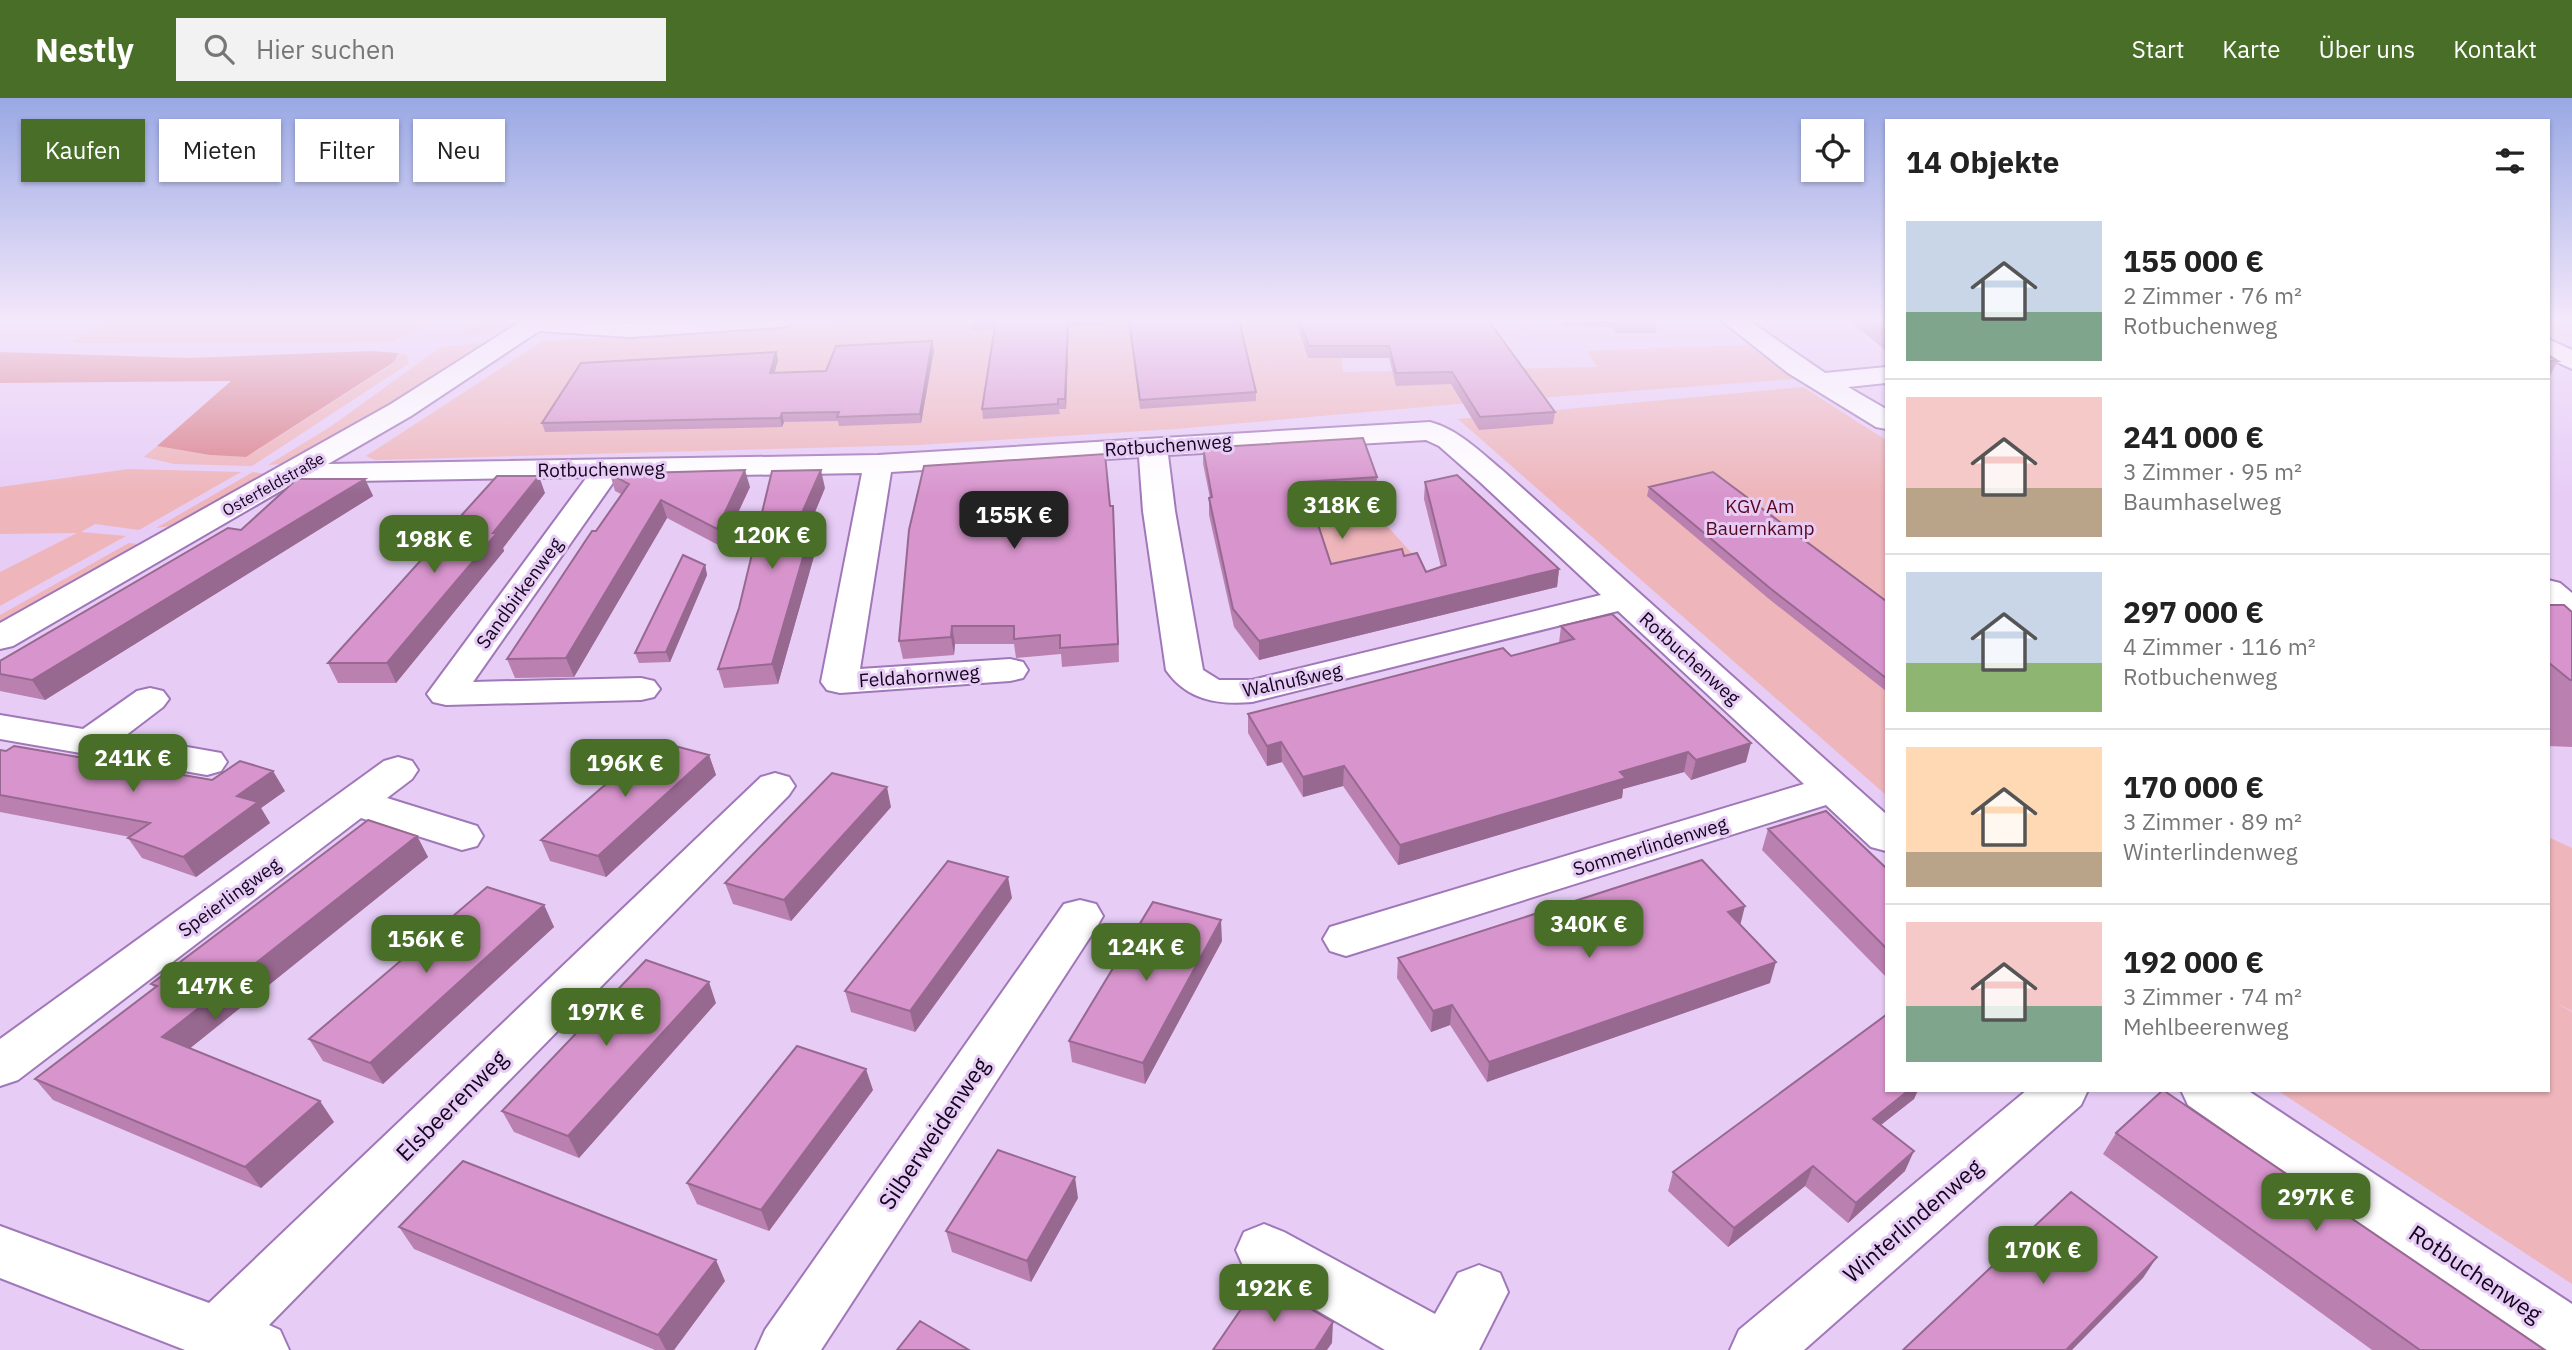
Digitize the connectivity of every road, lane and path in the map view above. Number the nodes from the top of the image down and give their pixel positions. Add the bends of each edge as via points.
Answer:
1 (451, 378) edge
2 (1818, 378) edge
3 (1849, 378) edge
4 (1822, 381) junction
5 (1885, 420) edge
6 (1153, 446) junction
7 (878, 464) junction
8 (608, 469) junction
9 (293, 473) junction
10 (2572, 585) edge
11 (2550, 589) edge
12 (2550, 591) edge
13 (1625, 599) junction
14 (2572, 610) edge
15 (0, 638) edge
16 (1010, 670) dead end
17 (641, 689) dead end
18 (150, 699) dead end
19 (0, 727) edge
20 (91, 742) junction
21 (206, 762) dead end
22 (398, 770) dead end
23 (775, 786) dead end
24 (1833, 789) junction
25 (357, 803) junction
26 (462, 836) dead end
27 (1885, 836) edge
28 (1080, 916) dead end
29 (1346, 939) dead end
30 (0, 1066) edge
31 (2061, 1092) edge
32 (2209, 1092) edge
33 (1264, 1250) dead end
34 (0, 1252) edge
35 (1479, 1293) dead end
36 (2572, 1338) edge
37 (238, 1343) edge
38 (786, 1350) edge
39 (1441, 1350) edge
40 (1447, 1350) edge
41 (1760, 1350) edge

1 - 9 street, Osterfeldstraße
2 - 4 street
3 - 4 street
4 - 5 street
6 - 7 street, Rotbuchenweg
6 - 13 street, Rotbuchenweg via 1430,430 1466,453
6 - 13 street, Walnußweg via 1184,670 1206,689 1252,691
7 - 8 street, Rotbuchenweg
7 - 16 street, Feldahornweg via 840,682
8 - 9 street, Rotbuchenweg
8 - 17 street, Sandbirkenweg via 446,694
9 - 15 street, Osterfeldstraße
10 - 11 street
12 - 14 street
13 - 24 street, Rotbuchenweg
18 - 20 street
19 - 20 street
20 - 21 street
22 - 25 street, Speierlingweg
23 - 37 street, Elsbeerenweg
24 - 27 street, Rotbuchenweg
24 - 29 street, Sommerlindenweg
25 - 26 street
25 - 30 street, Speierlingweg
28 - 38 street, Silberweidenweg
31 - 41 street, Winterlindenweg
32 - 36 street, Rotbuchenweg
33 - 39 street
34 - 37 street
35 - 40 street

